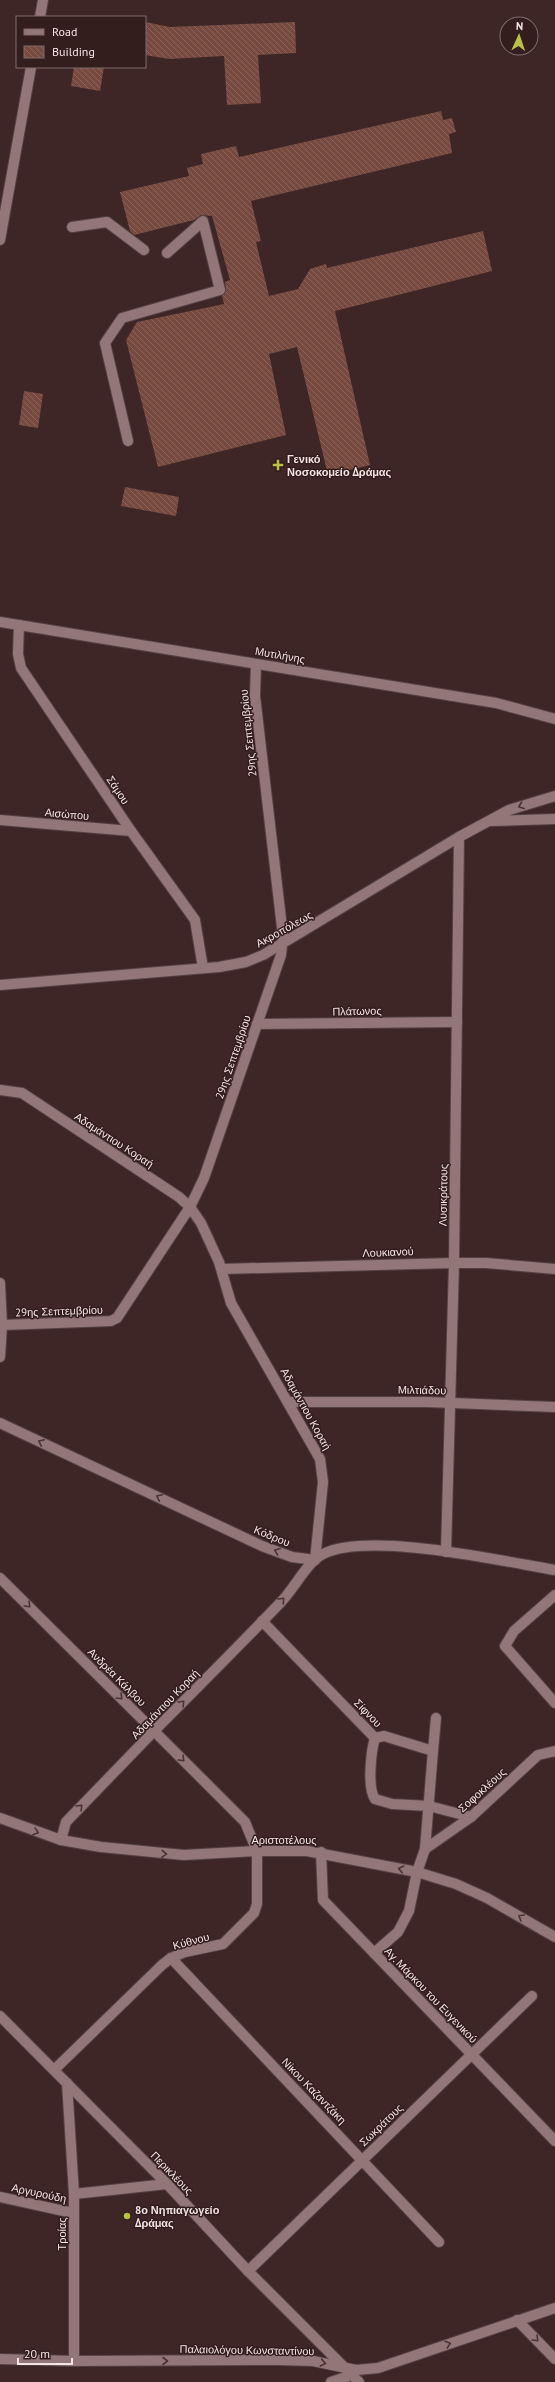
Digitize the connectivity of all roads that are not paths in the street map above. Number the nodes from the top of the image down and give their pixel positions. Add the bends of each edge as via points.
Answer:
1 (43, 0) edge
2 (40, 16) edge
3 (31, 68) edge
4 (72, 227) dead end
5 (0, 240) edge
6 (144, 250) dead end
7 (167, 254) dead end
8 (128, 441) dead end
9 (0, 622) edge
10 (19, 625) junction
11 (256, 664) junction
12 (555, 719) edge
13 (555, 796) edge
14 (555, 819) edge
15 (0, 820) edge
16 (488, 822) junction
17 (131, 831) junction
18 (459, 838) junction
19 (282, 945) junction
20 (203, 968) junction
21 (0, 985) edge
22 (457, 1022) junction
23 (257, 1024) junction
24 (0, 1090) edge
25 (190, 1207) junction
26 (454, 1263) junction
27 (222, 1269) junction
28 (555, 1269) edge
29 (0, 1283) edge
30 (0, 1294) edge
31 (2, 1325) junction
32 (0, 1357) edge
33 (289, 1402) junction
34 (450, 1402) junction
35 (555, 1407) edge
36 (0, 1423) edge
37 (446, 1552) junction
38 (315, 1560) junction
39 (555, 1570) edge
40 (0, 1578) edge
41 (555, 1595) edge
42 (262, 1621) junction
43 (555, 1702) edge
44 (436, 1718) dead end
45 (154, 1731) junction
46 (375, 1738) junction
47 (555, 1750) edge
48 (433, 1751) junction
49 (429, 1806) junction
50 (471, 1817) junction
51 (0, 1818) edge
52 (61, 1840) junction
53 (425, 1849) junction
54 (257, 1851) junction
55 (321, 1852) junction
56 (416, 1872) junction
57 (555, 1937) edge
58 (374, 1953) junction
59 (171, 1958) junction
60 (532, 1996) dead end
61 (0, 2016) edge
62 (471, 2055) junction
63 (54, 2070) junction
64 (67, 2083) junction
65 (555, 2141) edge
66 (363, 2160) junction
67 (167, 2184) junction
68 (74, 2194) junction
69 (0, 2197) edge
70 (74, 2213) junction
71 (439, 2242) dead end
72 (248, 2271) junction
73 (555, 2308) edge
74 (517, 2320) junction
75 (0, 2359) edge
76 (555, 2359) edge
77 (74, 2361) junction
78 (353, 2375) edge
79 (331, 2382) edge

1 - 2 street
3 - 5 street
4 - 6 street via 107,222
7 - 8 street via 203,221 220,290 122,318 105,343
9 - 10 street, Μυτιλήνης
10 - 11 street, Μυτιλήνης
10 - 17 street, Σάμου via 18,654 21,668
11 - 12 street, Μυτιλήνης via 496,703
11 - 19 street, 29ης Σεπτεμβρίου via 255,696
13 -> 16 street via 519,806
14 - 16 street, Ακροπόλεως
15 - 17 street, Αισώπου
16 - 18 street, Ακροπόλεως
17 - 20 street, Σάμου via 195,920
18 - 19 street, Ακροπόλεως
18 - 22 street, Λυσικράτους
19 - 20 street, Ακροπόλεως via 246,962
19 - 23 street, 29ης Σεπτεμβρίου via 281,955
20 - 21 street, Ακροπόλεως
22 - 23 street, Πλάτωνος
22 - 26 street, Λυσικράτους
23 - 25 street, 29ης Σεπτεμβρίου via 204,1178
24 - 25 street, Αδαμάντιου Κοραή via 22,1093 179,1197
25 - 27 street, Αδαμάντιου Κοραή via 201,1223
25 - 31 street, 29ης Σεπτεμβρίου via 117,1318 111,1321
26 - 27 street, Λουκιανού
26 - 28 street, Λουκιανού
26 - 34 street, Λυσικράτους
27 - 33 street, Αδαμάντιου Κοραή via 231,1303
29 - 30 street
30 - 31 street
31 - 32 street
33 - 34 street, Μιλτιάδου
33 - 38 street, Αδαμάντιου Κοραή via 323,1469
34 - 35 street, Μιλτιάδου
34 - 37 street, Λυσικράτους
38 -> 36 street, Κόδρου via 292,1556 262,1546
37 - 38 street via 358,1545 338,1548
37 - 39 street
42 -> 38 street, Αδαμάντιου Κοραή
40 -> 45 street, Ανδρέα Κάλβου
41 - 43 street via 514,1631 505,1646
45 -> 42 street, Αδαμάντιου Κοραή
42 - 46 street, Σίφνου
44 - 48 street
52 -> 45 street, Αδαμάντιου Κοραή via 66,1822
45 -> 54 street, Ανδρέα Κάλβου via 245,1822
46 - 48 street via 384,1736
46 - 49 street, Σίφνου via 371,1761 371,1793 374,1797 392,1804
47 - 50 street, Σοφοκλέους via 534,1759
48 - 49 street
49 - 50 street
49 - 53 street
50 - 53 street, Σοφοκλέους
51 -> 52 street, Αριστοτέλους
52 -> 54 street, Αριστοτέλους via 101,1847 184,1855
53 - 56 street
54 - 55 street, Αριστοτέλους
54 - 59 street, Κύθνου via 257,1904 254,1913 223,1944 185,1952
56 -> 55 street, Αριστοτέλους
55 - 58 street, Αγ. Μάρκου του Ευγενικού via 323,1900
57 -> 56 street, Αριστοτέλους via 488,1898 456,1884
56 - 58 street via 405,1920 398,1932
58 - 62 street, Αγ. Μάρκου του Ευγενικού
59 - 63 street, Κύθνου
59 - 66 street, Νίκου Καζαντζάκη
60 - 62 street, Σωκράτους
61 - 63 street, Περικλέους
62 - 65 street, Αγ. Μάρκου του Ευγενικού
62 - 66 street, Σωκράτους
63 - 64 street, Περικλέους
64 - 67 street, Περικλέους
64 - 68 street, Τροίας
66 - 71 street, Νίκου Καζαντζάκη
66 - 72 street, Σωκράτους
67 - 68 street
67 - 72 street, Περικλέους
68 - 70 street, Τροίας
69 - 70 street, Αργυρούδη
70 - 77 street, Τροίας
72 - 78 street, Περικλέους
73 - 74 street, Παλαιολόγου Κωνσταντίνου
74 -> 76 street
78 -> 74 street, Παλαιολόγου Κωνσταντίνου
75 - 77 street, Παλαιολόγου Κωνσταντίνου
77 -> 78 street, Παλαιολόγου Κωνσταντίνου via 301,2360
78 - 79 street

